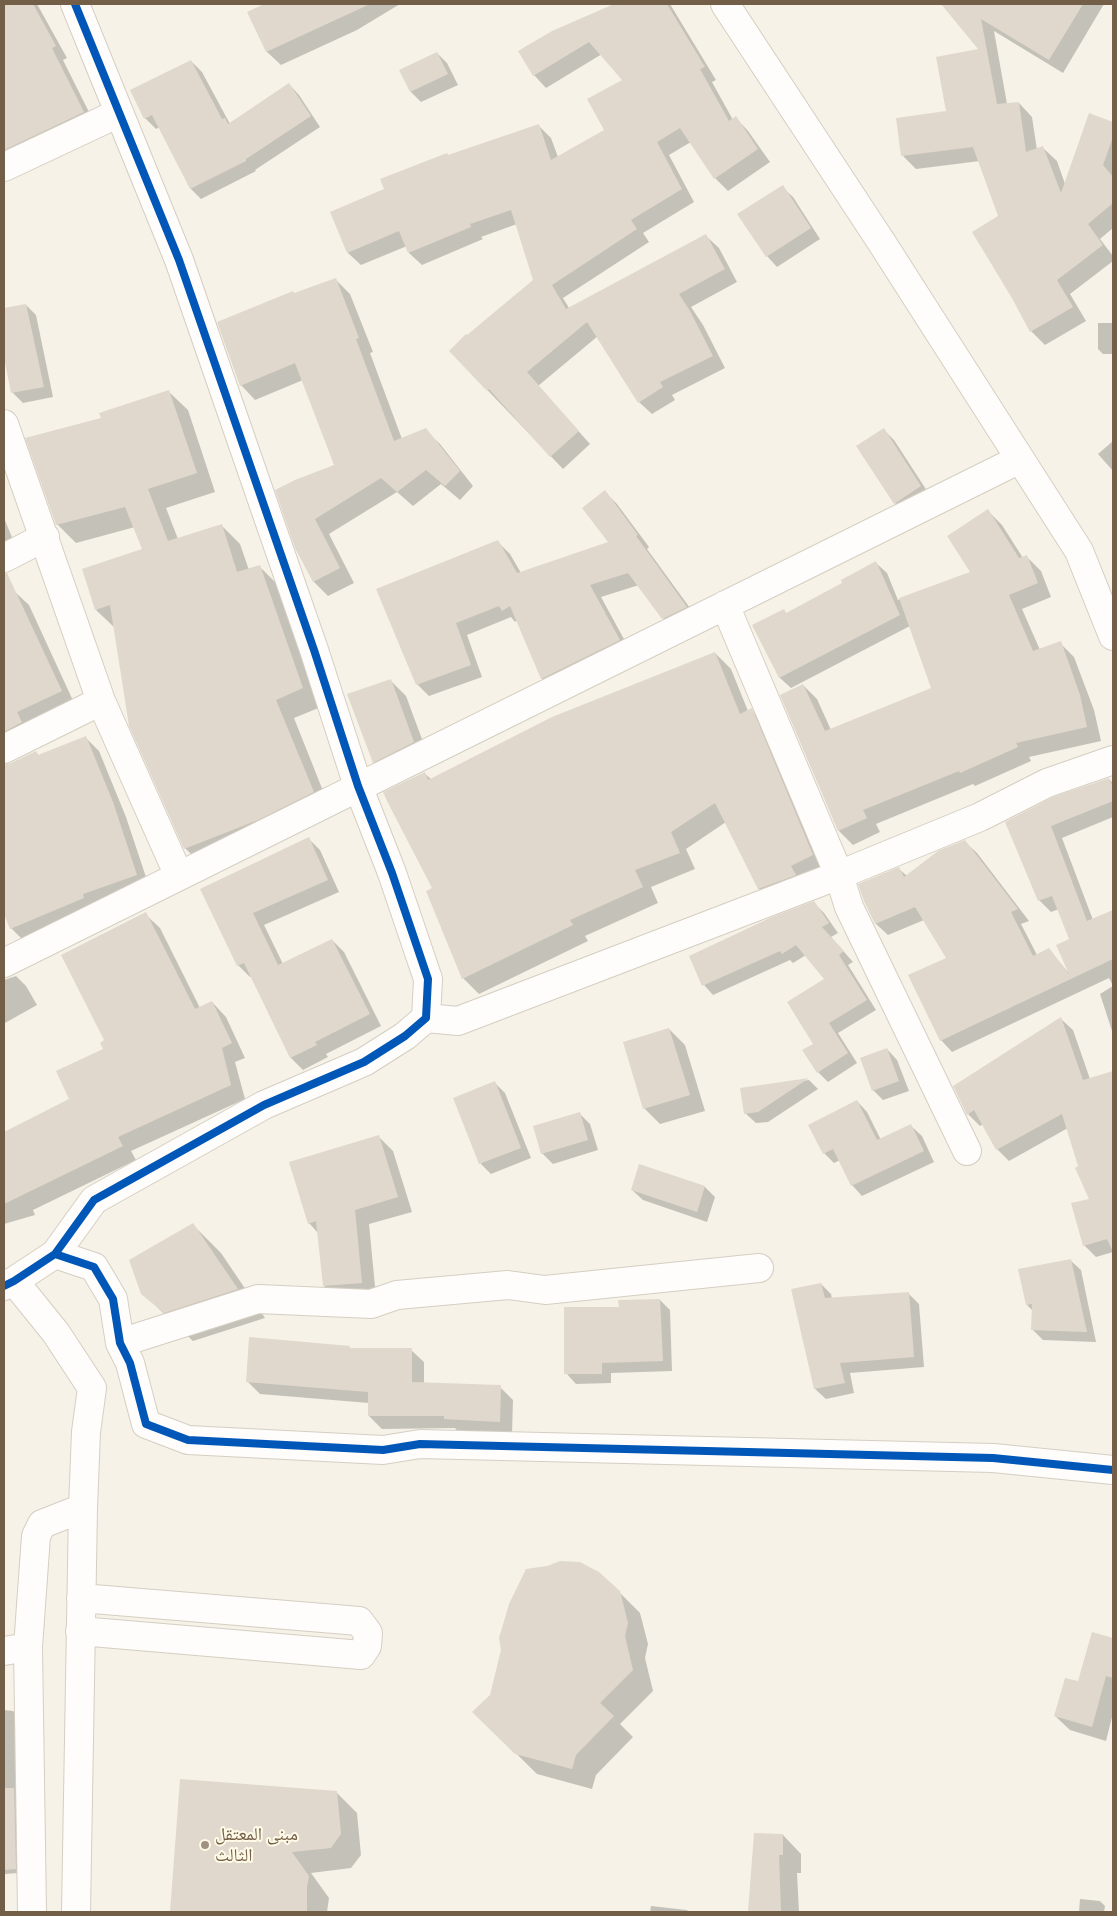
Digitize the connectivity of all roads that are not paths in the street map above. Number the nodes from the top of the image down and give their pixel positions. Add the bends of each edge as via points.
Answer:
1 (75, 4) edge
2 (724, 4) edge
3 (119, 113) junction
4 (4, 167) edge
5 (4, 424) edge
6 (1020, 459) junction
7 (45, 537) junction
8 (4, 558) edge
9 (725, 605) junction
10 (1113, 636) edge
11 (101, 701) junction
12 (4, 750) edge
13 (1113, 760) edge
14 (358, 786) junction
15 (839, 875) junction
16 (179, 876) junction
17 (4, 963) edge
18 (426, 1018) junction
19 (967, 1150) dead end
20 (55, 1254) junction
21 (759, 1268) dead end
22 (9, 1284) edge
23 (120, 1343) junction
24 (1113, 1470) edge
25 (83, 1508) junction
26 (81, 1598) junction
27 (80, 1630) junction
28 (16, 1649) edge
29 (32, 1912) edge
30 (76, 1912) edge

1 - 3 street
2 - 6 street
3 - 4 street
3 - 14 street via 179,260 311,640
5 - 7 street
6 - 9 street
6 - 10 street via 1079,551
7 - 8 street
7 - 11 street
9 - 14 street
9 - 15 street
11 - 12 street
11 - 16 street
13 - 15 street via 1047,783 980,817
14 - 16 street
14 - 18 street via 426,972
15 - 18 street via 458,1021
15 - 19 street via 849,907
16 - 17 street
18 - 20 street via 405,1036 364,1062 264,1106 94,1200
20 - 22 street
20 - 23 street via 94,1267 113,1299
21 - 23 street via 545,1290 508,1285 406,1294 371,1304 258,1299
22 - 25 street via 56,1333 92,1388 86,1432
23 - 24 street via 130,1363 146,1424 188,1440 383,1450 420,1444 993,1458
25 - 26 street
25 - 28 street via 42,1524 36,1536
26 - 27 street
26 - 27 street via 359,1621 368,1633 367,1646 361,1656
27 - 30 street
28 - 29 street

